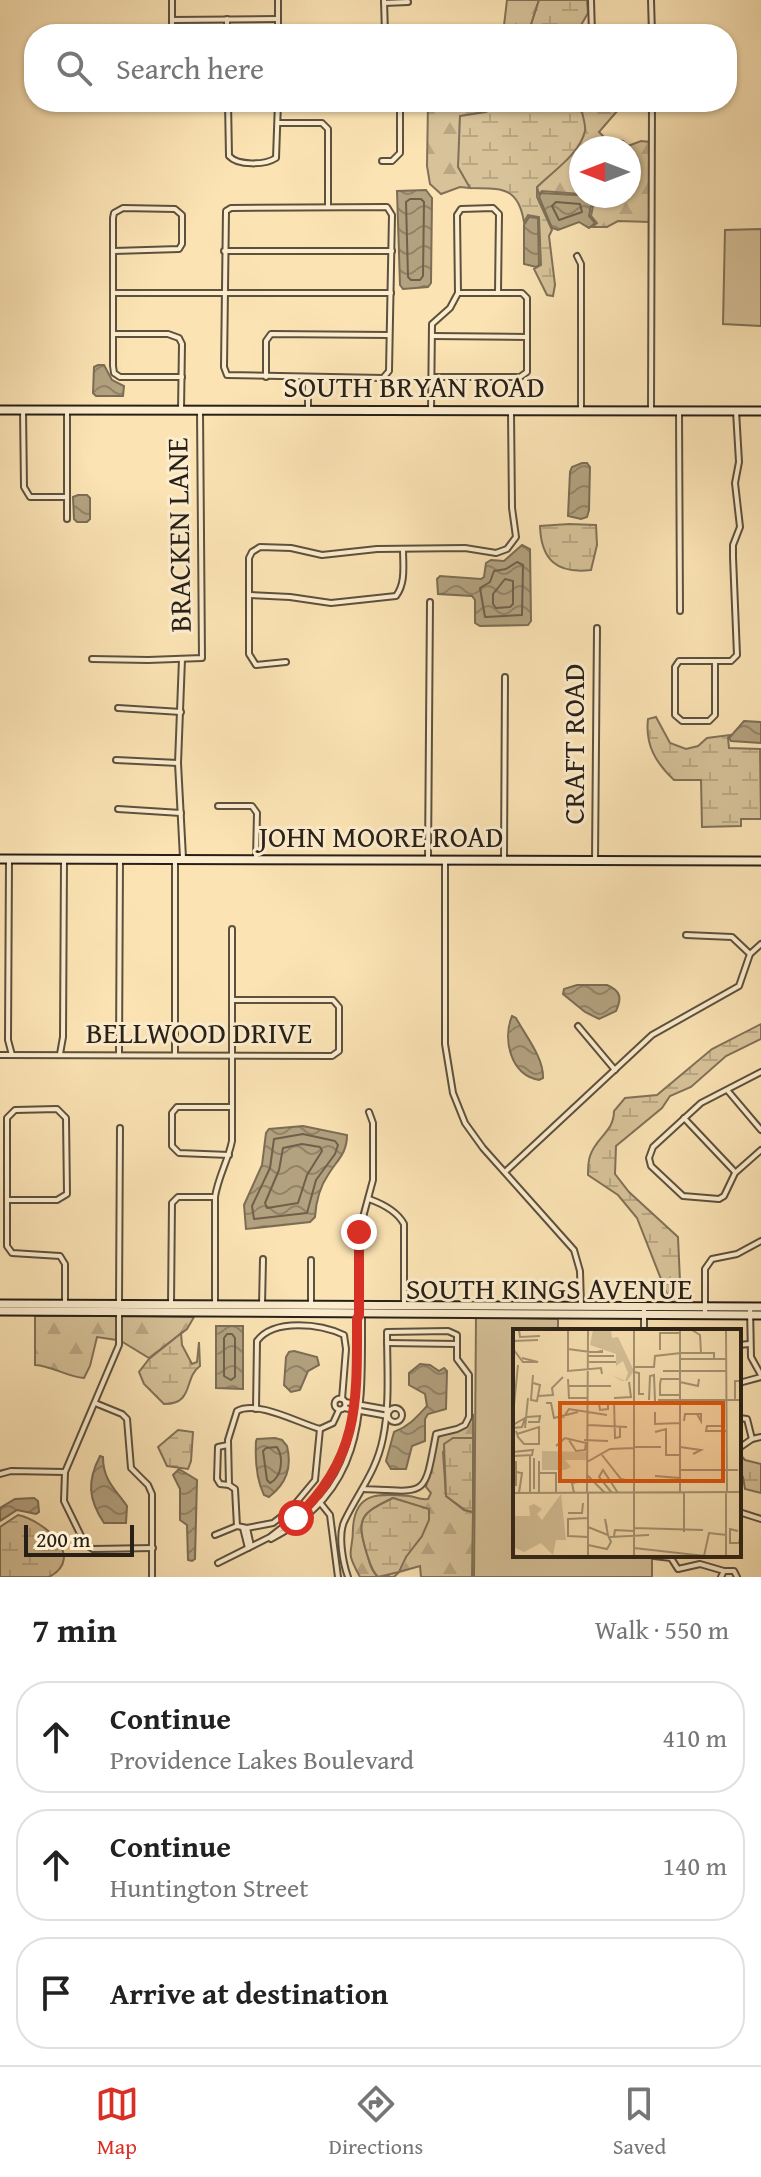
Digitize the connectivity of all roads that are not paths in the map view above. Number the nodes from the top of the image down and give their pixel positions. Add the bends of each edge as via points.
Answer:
1 (172, 0) edge
2 (278, 0) edge
3 (591, 0) edge
4 (651, 0) edge
5 (384, 1) edge
6 (408, 2) edge
7 (227, 19) junction
8 (278, 19) junction
9 (173, 20) junction
10 (173, 24) edge
11 (227, 24) edge
12 (278, 24) edge
13 (385, 24) edge
14 (592, 24) edge
15 (652, 24) edge
16 (228, 112) edge
17 (278, 112) edge
18 (400, 112) edge
19 (652, 112) edge
20 (278, 123) junction
21 (382, 161) dead end
22 (328, 207) junction
23 (114, 251) junction
24 (224, 251) junction
25 (392, 251) junction
26 (577, 256) dead end
27 (498, 292) junction
28 (114, 293) junction
29 (224, 293) junction
30 (391, 293) junction
31 (458, 293) junction
32 (114, 334) junction
33 (389, 335) junction
34 (432, 336) junction
35 (527, 337) junction
36 (182, 377) junction
37 (266, 377) junction
38 (308, 377) junction
39 (431, 377) junction
40 (67, 409) junction
41 (0, 410) edge
42 (23, 410) junction
43 (181, 410) junction
44 (511, 410) junction
45 (200, 411) junction
46 (308, 411) junction
47 (431, 411) junction
48 (581, 411) junction
49 (651, 411) junction
50 (679, 411) junction
51 (736, 411) junction
52 (761, 411) edge
53 (67, 497) junction
54 (67, 519) dead end
55 (403, 549) junction
56 (248, 595) junction
57 (430, 602) dead end
58 (680, 611) dead end
59 (597, 628) dead end
60 (92, 659) dead end
61 (182, 659) junction
62 (715, 661) junction
63 (286, 662) dead end
64 (505, 677) dead end
65 (118, 708) dead end
66 (181, 712) junction
67 (116, 760) dead end
68 (178, 763) junction
69 (218, 806) dead end
70 (118, 809) dead end
71 (181, 813) junction
72 (4, 859) edge
73 (64, 860) junction
74 (120, 860) junction
75 (179, 861) junction
76 (256, 861) junction
77 (428, 861) junction
78 (445, 861) junction
79 (504, 861) junction
80 (595, 861) junction
81 (761, 861) edge
82 (232, 929) dead end
83 (686, 935) dead end
84 (761, 944) edge
85 (750, 954) junction
86 (232, 1000) junction
87 (578, 1026) dead end
88 (60, 1054) junction
89 (0, 1055) edge
90 (12, 1055) junction
91 (119, 1055) junction
92 (175, 1055) junction
93 (231, 1055) junction
94 (615, 1070) junction
95 (761, 1072) edge
96 (728, 1091) junction
97 (232, 1107) junction
98 (369, 1112) dead end
99 (684, 1118) junction
100 (120, 1128) dead end
101 (761, 1130) edge
102 (761, 1150) edge
103 (229, 1155) junction
104 (505, 1172) junction
105 (735, 1173) junction
106 (215, 1197) junction
107 (369, 1199) junction
108 (7, 1200) junction
109 (761, 1241) edge
110 (263, 1259) dead end
111 (311, 1260) dead end
112 (171, 1304) junction
113 (404, 1305) junction
114 (761, 1307) edge
115 (4, 1308) edge
116 (65, 1308) junction
117 (119, 1308) junction
118 (215, 1308) junction
119 (262, 1308) junction
120 (311, 1308) junction
121 (581, 1310) junction
122 (644, 1310) junction
123 (359, 1311) junction
124 (705, 1311) junction
125 (750, 1311) junction
126 (761, 1315) edge
127 (644, 1329) edge
128 (387, 1343) junction
129 (457, 1344) junction
130 (749, 1344) junction
131 (741, 1345) edge
132 (761, 1376) edge
133 (741, 1382) edge
134 (343, 1400) junction
135 (95, 1403) junction
136 (359, 1403) junction
137 (256, 1409) junction
138 (342, 1409) junction
139 (388, 1409) junction
140 (358, 1410) junction
141 (387, 1416) junction
142 (741, 1418) edge
143 (320, 1429) junction
144 (761, 1437) edge
145 (752, 1439) junction
146 (229, 1445) junction
147 (741, 1447) edge
148 (65, 1472) junction
149 (0, 1474) edge
150 (229, 1485) junction
151 (364, 1489) junction
152 (318, 1500) junction
153 (741, 1513) edge
154 (761, 1519) edge
155 (237, 1526) junction
156 (245, 1528) junction
157 (215, 1535) dead end
158 (249, 1547) junction
159 (153, 1548) junction
160 (662, 1557) edge
161 (701, 1557) edge
162 (700, 1564) junction
163 (724, 1571) junction
164 (152, 1577) edge
165 (338, 1577) edge
166 (348, 1577) edge
167 (721, 1577) edge
168 (737, 1577) edge

1 - 9 street
2 - 8 street
3 - 14 street
4 - 15 street
5 - 6 street
5 - 13 street
7 - 8 street
7 - 9 street
7 - 11 street
8 - 12 street
9 - 10 street
16 - 20 street via 232,161 275,160
17 - 20 street
18 - 21 street via 400,153 392,161
19 - 49 street
20 - 22 street via 322,123 328,129
22 - 24 street via 231,208 224,217
22 - 25 street via 387,207 392,215
23 - 23 street via 113,218 118,209 175,209 182,215 179,249
23 - 28 street
24 - 25 street
24 - 29 street
25 - 30 street
26 - 48 street
27 - 31 street
27 - 31 street via 499,214 493,208 461,209 457,215
27 - 35 street via 527,298
28 - 29 street
28 - 32 street
29 - 30 street
29 - 37 street via 225,373
30 - 33 street
31 - 34 street via 432,324
32 - 36 street via 177,336 182,342
32 - 36 street via 117,376
33 - 37 street via 271,334 266,341
33 - 38 street via 389,371 383,378
34 - 35 street
34 - 39 street
35 - 39 street via 527,372 520,377
36 - 43 street
37 - 38 street
38 - 46 street
39 - 47 street
40 - 42 street, SOUTH BRYAN ROAD
40 - 43 street, SOUTH BRYAN ROAD
40 - 53 street
41 - 42 street, SOUTH BRYAN ROAD
42 - 53 street via 24,487 30,497
43 - 45 street, SOUTH BRYAN ROAD
44 - 47 street, SOUTH BRYAN ROAD
44 - 48 street, SOUTH BRYAN ROAD
44 - 55 street via 516,537 507,549
45 - 46 street, SOUTH BRYAN ROAD
45 - 61 street, BRACKEN LANE via 202,658
46 - 47 street, SOUTH BRYAN ROAD
48 - 49 street, SOUTH BRYAN ROAD
49 - 50 street, SOUTH BRYAN ROAD
50 - 51 street, SOUTH BRYAN ROAD
50 - 58 street
51 - 52 street, SOUTH BRYAN ROAD
51 - 62 street via 737,655 731,661
53 - 54 street
55 - 56 street via 322,555 260,547 249,558
55 - 56 street via 402,589 396,596 331,603
56 - 63 street via 249,654 256,665
57 - 77 street
59 - 80 street, CRAFT ROAD
60 - 61 street
61 - 66 street, BRACKEN LANE
62 - 62 street via 715,715 709,721 682,721 675,715 675,667 679,661
64 - 79 street
65 - 66 street
66 - 68 street, BRACKEN LANE
67 - 68 street
68 - 71 street, BRACKEN LANE
69 - 76 street via 252,806 257,813
70 - 71 street
71 - 75 street, BRACKEN LANE
72 - 73 street, JOHN MOORE ROAD
72 - 90 street
73 - 74 street, JOHN MOORE ROAD
73 - 88 street
74 - 75 street, JOHN MOORE ROAD
74 - 91 street
75 - 76 street, JOHN MOORE ROAD
75 - 92 street, BRACKEN LANE
76 - 77 street, JOHN MOORE ROAD
77 - 78 street, JOHN MOORE ROAD
78 - 79 street, JOHN MOORE ROAD
78 - 104 street via 447,1068 465,1123
79 - 80 street, JOHN MOORE ROAD
80 - 81 street, JOHN MOORE ROAD
82 - 86 street
83 - 85 street via 732,937
84 - 85 street
85 - 94 street via 739,986 652,1035
86 - 93 street
86 - 93 street, BELLWOOD DRIVE via 333,1000 339,1007 339,1051 332,1056
87 - 94 street
88 - 90 street, BELLWOOD DRIVE
88 - 91 street, BELLWOOD DRIVE
89 - 90 street, BELLWOOD DRIVE
91 - 92 street, BELLWOOD DRIVE
92 - 93 street, BELLWOOD DRIVE
93 - 97 street
94 - 104 street
95 - 96 street
96 - 99 street
96 - 101 street
97 - 103 street
97 - 103 street via 177,1107 172,1113 172,1146 179,1153
98 - 107 street
99 - 105 street
99 - 105 street via 653,1147 651,1166 690,1198 719,1199
100 - 117 street
102 - 105 street
103 - 106 street
104 - 121 street via 574,1250
106 - 112 street via 178,1197 172,1203
106 - 118 street
107 - 113 street via 404,1224
107 - 123 street via 359,1232
108 - 108 street via 7,1118 15,1110 57,1109 66,1118 67,1194 57,1200
108 - 116 street via 7,1246 12,1253 60,1256 65,1264
109 - 124 street via 708,1262
110 - 119 street
111 - 120 street
112 - 117 street, SOUTH KINGS AVENUE
112 - 118 street, SOUTH KINGS AVENUE
113 - 121 street, SOUTH KINGS AVENUE
113 - 123 street, SOUTH KINGS AVENUE
114 - 125 street, SOUTH KINGS AVENUE
115 - 116 street, SOUTH KINGS AVENUE
116 - 117 street, SOUTH KINGS AVENUE
117 - 118 street, SOUTH KINGS AVENUE
117 - 135 street via 119,1345
118 - 119 street, SOUTH KINGS AVENUE
119 - 120 street, SOUTH KINGS AVENUE
120 - 123 street, SOUTH KINGS AVENUE
121 - 122 street, SOUTH KINGS AVENUE
121 - 123 street, SOUTH KINGS AVENUE
122 - 124 street, SOUTH KINGS AVENUE
122 - 127 street
123 - 136 street
124 - 125 street, SOUTH KINGS AVENUE
125 - 126 street, SOUTH KINGS AVENUE
125 - 130 street
128 - 129 street
128 - 129 street via 387,1332 448,1331 457,1335
128 - 139 street
129 - 151 street via 457,1359 469,1375 465,1425 436,1434 424,1485 412,1491
130 - 131 street
130 - 132 street
132 - 133 street
134 - 136 street
134 - 137 street via 344,1335 285,1326 257,1341
134 - 138 street
134 - 138 street via 335,1403
135 - 148 street
135 - 159 street via 122,1414 129,1423 131,1468 154,1498
136 - 139 street
136 - 140 street
137 - 143 street
137 - 146 street via 237,1411
138 - 140 street
138 - 143 street via 333,1423
139 - 141 street
139 - 141 street via 398,1408 402,1415 394,1422
140 - 141 street
140 - 152 street via 343,1454
141 - 151 street
142 - 145 street via 747,1419
143 - 156 street via 311,1488 273,1523
144 - 145 street
145 - 147 street
146 - 150 street
146 - 150 street via 218,1447 217,1479
148 - 149 street
148 - 159 street via 66,1508 85,1544 97,1550
150 - 155 street via 235,1489
151 - 166 street via 341,1534
152 - 158 street
152 - 158 street via 280,1534 218,1563
152 - 165 street via 332,1522
153 - 154 street
155 - 156 street
155 - 157 street
156 - 158 street
159 - 164 street
160 - 162 street via 671,1558 678,1569
161 - 162 street
162 - 163 street
163 - 167 street
163 - 168 street via 732,1570

